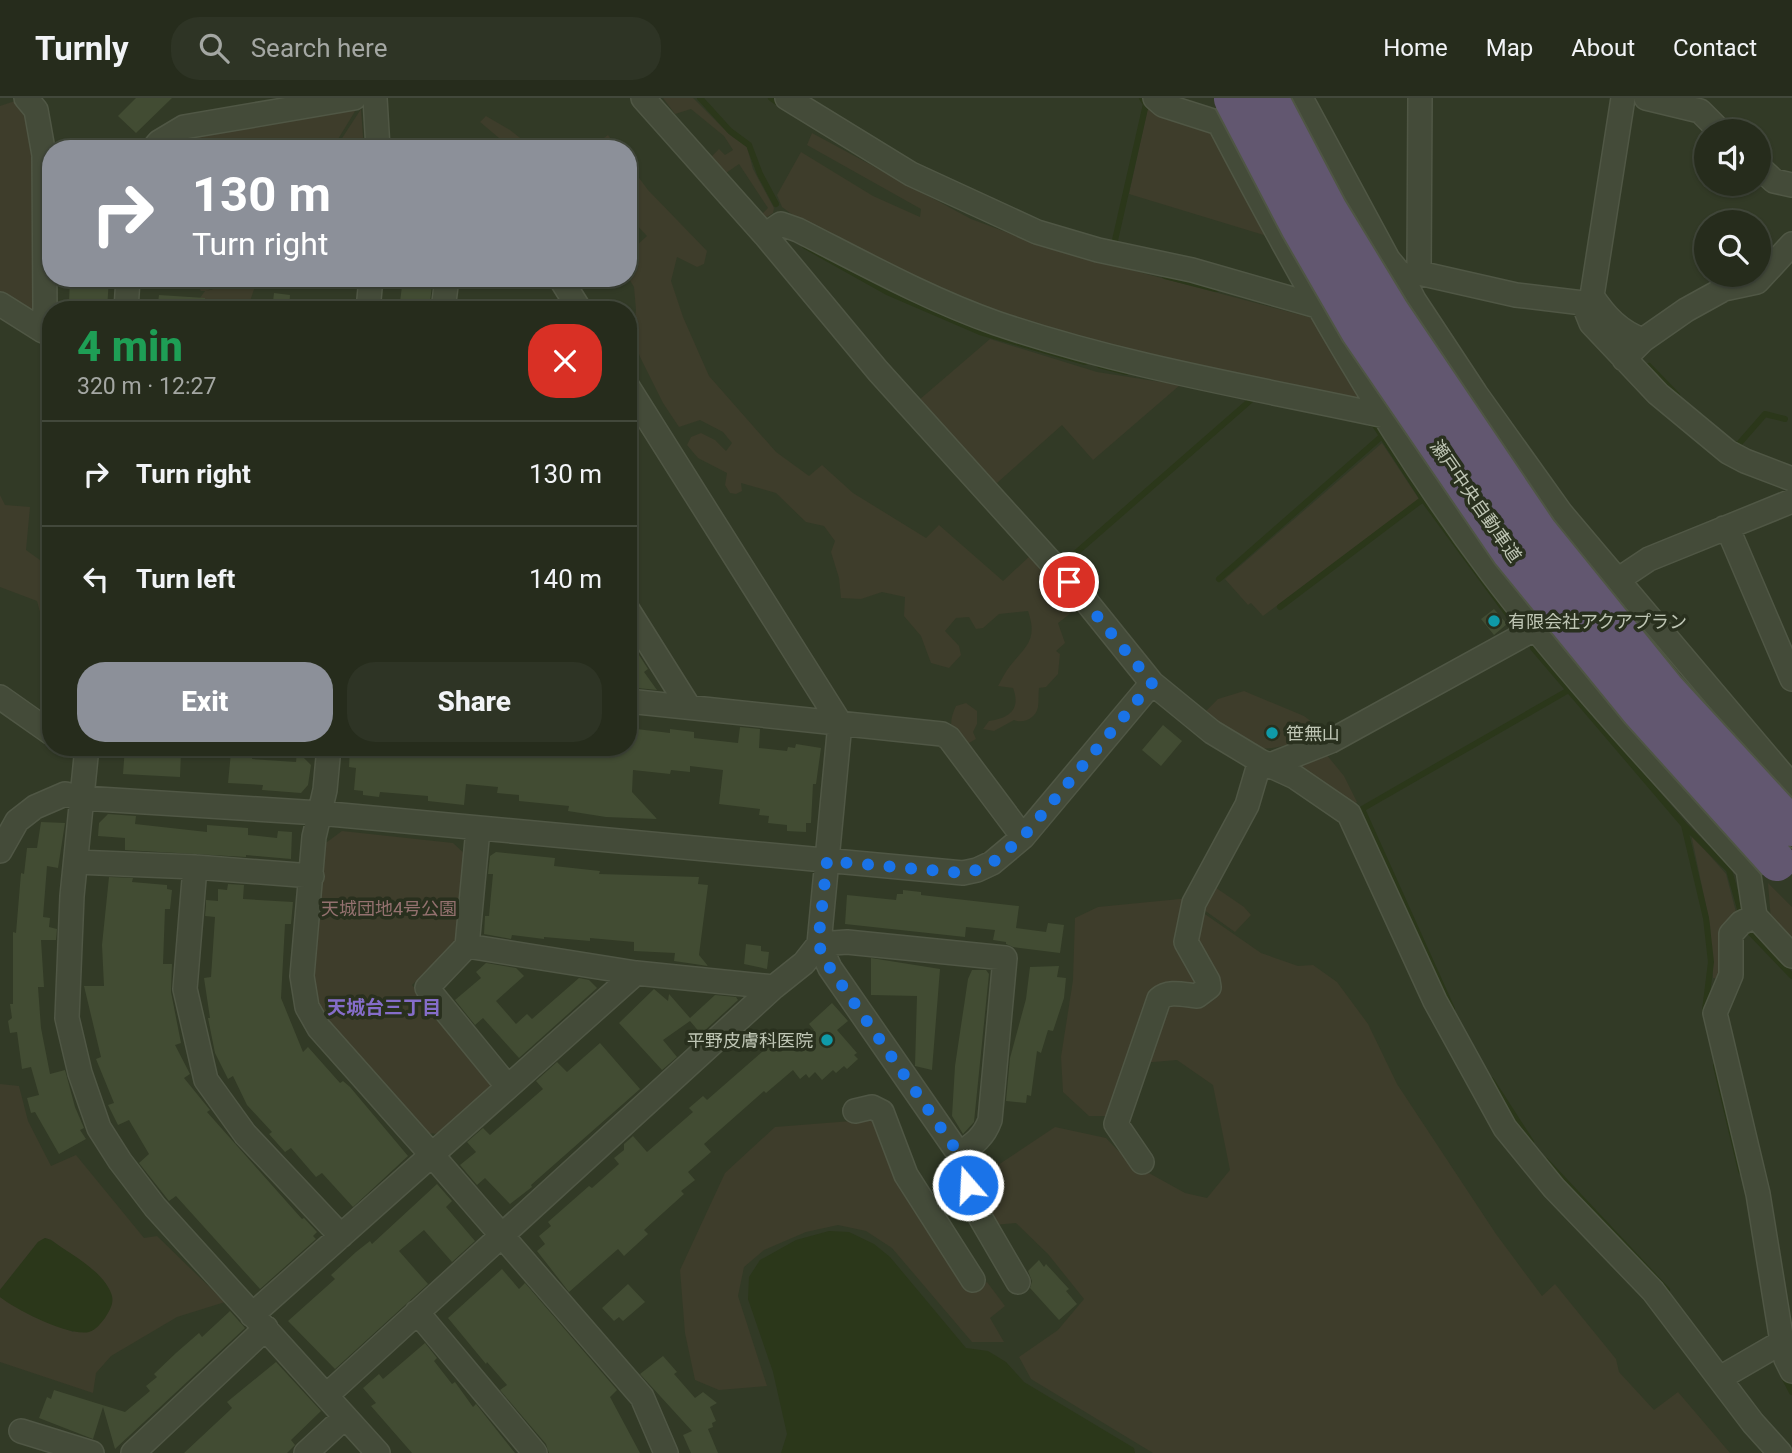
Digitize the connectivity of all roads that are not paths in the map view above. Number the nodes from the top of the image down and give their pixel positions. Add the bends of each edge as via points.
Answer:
1 (26, 98) edge
2 (354, 98) edge
3 (375, 98) edge
4 (643, 98) edge
5 (787, 98) edge
6 (1155, 98) edge
7 (1301, 98) edge
8 (1420, 98) edge
9 (1623, 98) edge
10 (1646, 98) edge
11 (1251, 99) edge
12 (254, 106) edge
13 (1708, 119) edge
14 (162, 140) edge
15 (378, 140) edge
16 (42, 144) edge
17 (1771, 178) edge
18 (1792, 185) edge
19 (765, 235) junction
20 (1792, 244) edge
21 (1417, 281) junction
22 (0, 304) edge
23 (1588, 308) junction
24 (1319, 310) junction
25 (42, 330) edge
26 (1643, 340) junction
27 (1624, 359) junction
28 (637, 401) edge
29 (1385, 416) junction
30 (1792, 479) edge
31 (1792, 501) edge
32 (1724, 528) junction
33 (1618, 580) junction
34 (637, 624) edge
35 (1536, 629) junction
36 (1792, 679) edge
37 (1152, 683) junction
38 (0, 697) edge
39 (637, 702) edge
40 (689, 707) junction
41 (840, 723) junction
42 (42, 727) edge
43 (85, 756) edge
44 (328, 756) edge
45 (1265, 763) junction
46 (1792, 786) edge
47 (82, 798) junction
48 (319, 813) junction
49 (1792, 827) edge
50 (478, 829) junction
51 (1023, 837) junction
52 (0, 851) edge
53 (827, 861) junction
54 (76, 862) junction
55 (1763, 865) junction
56 (195, 867) junction
57 (312, 876) junction
58 (1748, 920) junction
59 (818, 944) junction
60 (467, 946) junction
61 (1792, 956) edge
62 (636, 972) junction
63 (774, 987) junction
64 (508, 1087) junction
65 (855, 1111) dead end
66 (959, 1154) junction
67 (432, 1155) junction
68 (1142, 1162) dead end
69 (972, 1203) junction
70 (938, 1224) junction
71 (501, 1235) junction
72 (341, 1236) junction
73 (972, 1280) dead end
74 (1018, 1282) dead end
75 (417, 1312) junction
76 (259, 1321) junction
77 (1774, 1346) junction
78 (1792, 1371) edge
79 (1720, 1378) junction
80 (327, 1395) junction
81 (345, 1417) junction
82 (21, 1432) dead end
83 (92, 1453) edge
84 (133, 1453) edge
85 (306, 1453) edge
86 (378, 1453) edge
87 (536, 1453) edge
88 (666, 1453) edge
89 (1780, 1453) edge

1 - 16 street via 36,110
2 - 12 street
3 - 15 street
4 - 19 street
5 - 24 street via 911,174 1037,232 1192,270
6 - 24 street via 1163,105 1220,123
7 - 21 street via 1388,259
8 - 21 street
9 - 23 street
10 - 13 street via 1700,111
11 - 49 highway, 瀬戸中央自動車道, bridge via 1538,532 1665,689
11 - 55 highway, 瀬戸中央自動車道, bridge via 1300,227 1360,331 1511,552
12 - 14 street via 184,127
17 - 18 street
19 - 29 street via 781,223 935,298 1054,342
19 - 37 street via 878,371 1086,601
20 - 26 street via 1757,282 1724,289
21 - 23 street
21 - 24 street
21 - 33 street via 1476,394 1562,513
22 - 25 street
23 - 26 street via 1604,313 1616,326
23 - 27 street
24 - 29 street
26 - 27 street
27 - 30 street via 1728,452
28 - 41 street
29 - 35 street via 1445,508
31 - 32 street
32 - 33 street via 1649,559
32 - 36 street
33 - 35 street
33 - 46 street
34 - 40 street
35 - 45 street via 1331,741
35 - 55 street
37 - 45 street via 1212,732
37 - 51 street
38 - 42 street
39 - 40 street
40 - 41 street
41 - 51 street via 949,738
41 - 53 street
43 - 47 street
44 - 48 street
45 - 68 street via 1194,904 1186,942 1209,987 1197,996 1165,994 1159,999 1116,1124
45 - 79 street via 1295,777 1349,814 1435,1001 1505,1128 1653,1292
47 - 48 street
47 - 52 street via 65,794 35,807 17,821
47 - 54 street
48 - 50 street
48 - 57 street
49 - 55 street
50 - 53 street
50 - 60 street
51 - 53 street via 992,863 963,873
53 - 59 street
54 - 56 street
54 - 76 street via 67,1018 99,1128 155,1207
55 - 58 street
56 - 57 street
56 - 72 street via 185,989 206,1080 245,1134
57 - 67 street via 302,976 307,1007 319,1028
58 - 61 street
58 - 77 street via 1731,933 1731,975 1715,1013 1758,1194
59 - 63 street via 804,963
59 - 66 street
59 - 66 street via 846,942 1005,958 990,1120 981,1139
60 - 62 street
60 - 64 street via 427,988
62 - 63 street
62 - 64 street
63 - 71 street
64 - 67 street
65 - 70 street via 872,1107 882,1112 906,1175
66 - 69 street
67 - 71 street
67 - 72 street
69 - 70 street
69 - 74 street
70 - 73 street
71 - 75 street
71 - 88 street via 642,1397
72 - 76 street
75 - 80 street
75 - 87 street
76 - 80 street
76 - 84 street
77 - 78 street
77 - 79 street
79 - 89 street
80 - 81 street
81 - 85 street
81 - 86 street
82 - 83 street

